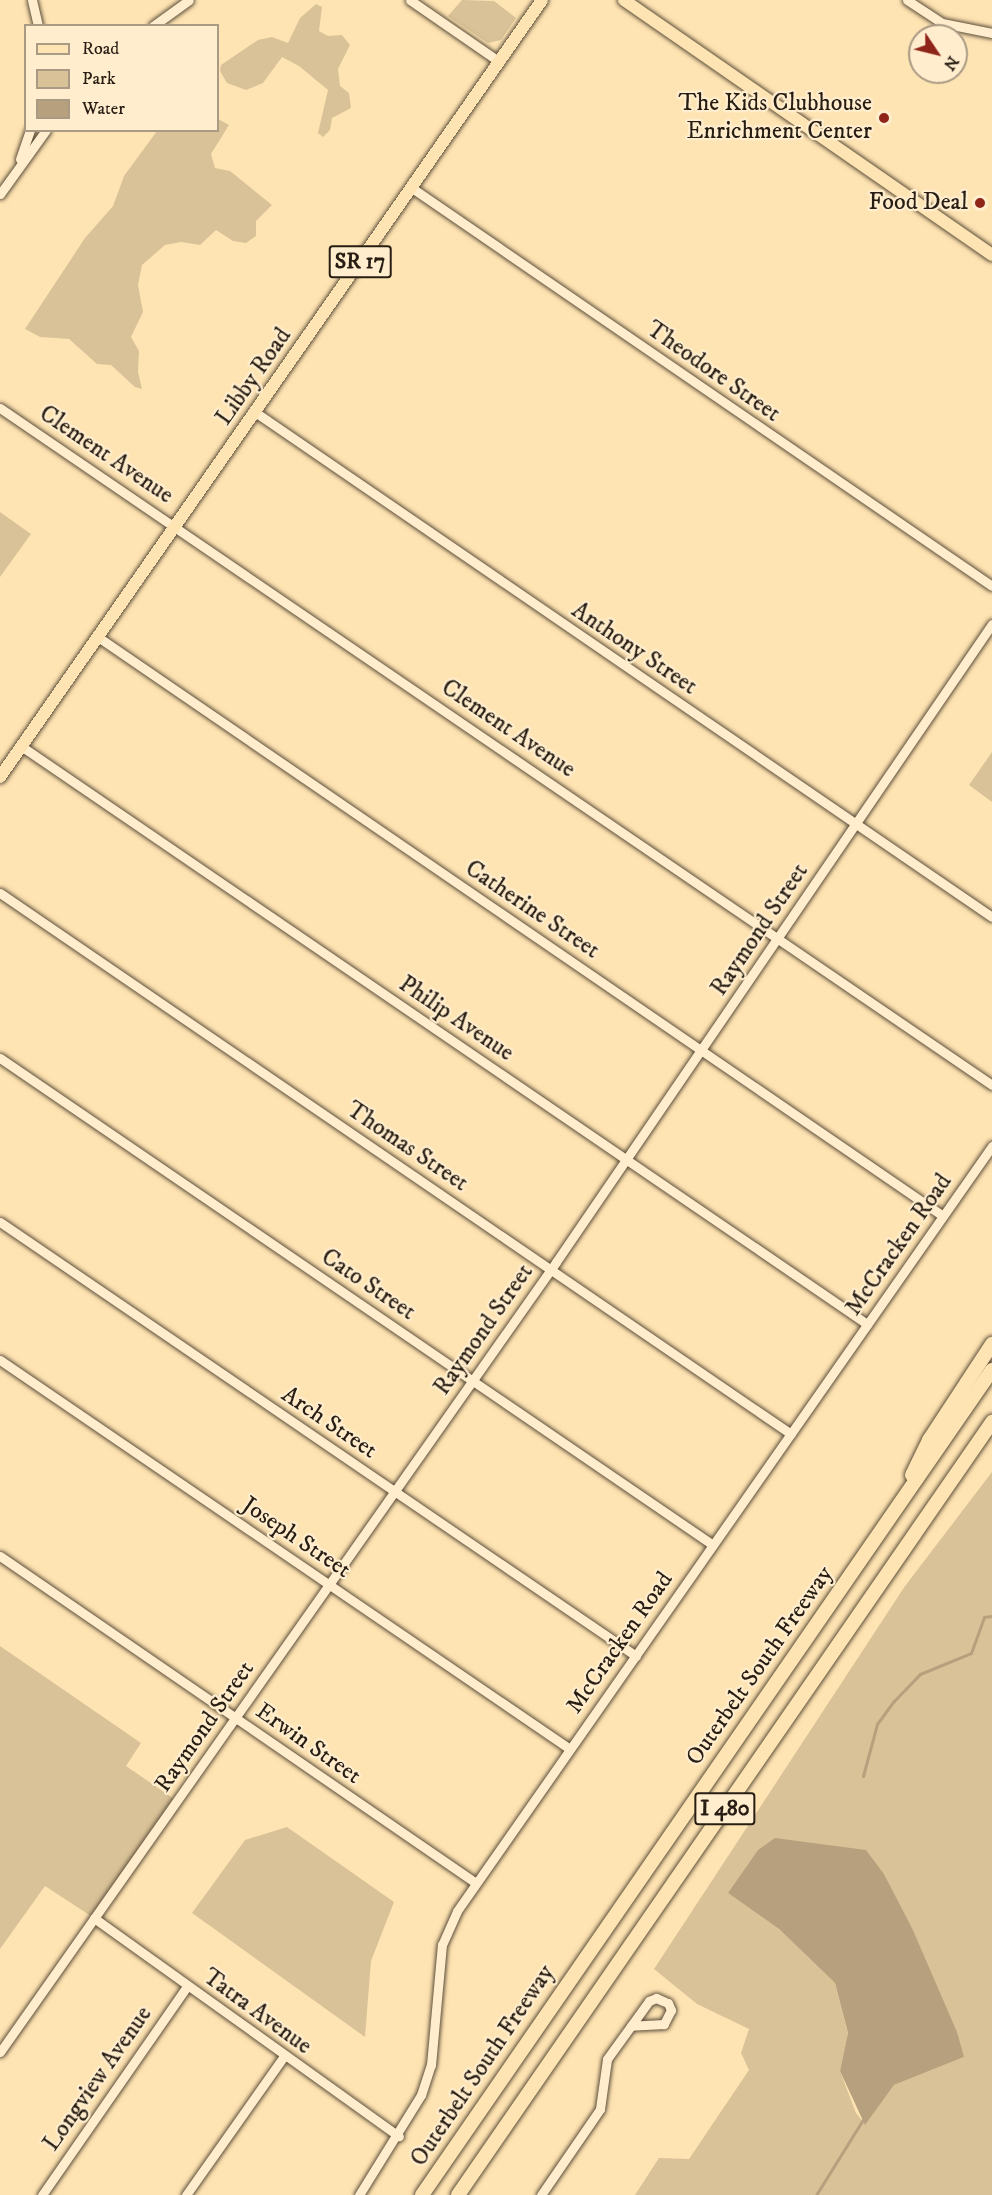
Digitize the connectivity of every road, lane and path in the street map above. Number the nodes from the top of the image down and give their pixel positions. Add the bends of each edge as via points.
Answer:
1 (32, 0) edge
2 (189, 0) edge
3 (410, 0) edge
4 (542, 0) edge
5 (624, 0) edge
6 (907, 0) edge
7 (38, 24) edge
8 (156, 24) edge
9 (992, 33) edge
10 (500, 62) junction
11 (29, 132) edge
12 (45, 132) edge
13 (12, 177) junction
14 (412, 188) junction
15 (0, 194) edge
16 (992, 255) edge
17 (0, 408) edge
18 (255, 412) junction
19 (175, 525) junction
20 (992, 586) edge
21 (992, 624) edge
22 (98, 637) junction
23 (21, 746) junction
24 (0, 777) edge
25 (856, 824) junction
26 (0, 893) edge
27 (992, 917) edge
28 (778, 938) junction
29 (702, 1049) junction
30 (0, 1058) edge
31 (992, 1085) edge
32 (992, 1146) edge
33 (627, 1159) junction
34 (943, 1216) junction
35 (0, 1222) edge
36 (551, 1269) junction
37 (867, 1324) junction
38 (992, 1344) edge
39 (0, 1360) edge
40 (992, 1370) edge
41 (473, 1380) junction
42 (992, 1422) edge
43 (791, 1434) junction
44 (395, 1492) junction
45 (894, 1513) junction
46 (713, 1545) junction
47 (0, 1556) edge
48 (330, 1584) junction
49 (636, 1656) junction
50 (236, 1718) junction
51 (570, 1749) junction
52 (476, 1884) junction
53 (94, 1918) junction
54 (187, 1986) junction
55 (631, 2026) dead end
56 (0, 2052) edge
57 (284, 2056) junction
58 (399, 2136) junction
59 (42, 2195) edge
60 (186, 2195) edge
61 (359, 2195) edge
62 (422, 2195) edge
63 (458, 2195) edge
64 (541, 2195) edge

1 - 7 street
2 - 8 street
3 - 10 street
4 - 10 main road, Libby Road / SR 17
5 - 16 main road
6 - 9 street via 942,23
10 - 14 main road, Libby Road / SR 17
11 - 13 street
12 - 13 street
13 - 15 street
14 - 18 main road, Libby Road / SR 17
14 - 20 street, Theodore Street
17 - 19 street, Clement Avenue
18 - 19 main road, Libby Road / SR 17
18 - 25 street, Anthony Street
19 - 22 main road, Libby Road / SR 17
19 - 28 street, Clement Avenue
21 - 25 street, Raymond Street
22 - 23 main road, Libby Road / SR 17
22 - 29 street, Catherine Street
23 - 24 main road, Libby Road / SR 17
23 - 33 street, Philip Avenue
25 - 27 street, Anthony Street
25 - 28 street, Raymond Street
26 - 36 street, Thomas Street
28 - 29 street, Raymond Street
28 - 31 street, Clement Avenue
29 - 33 street, Raymond Street
29 - 34 street, Catherine Street
30 - 41 street, Cato Street
32 - 34 street, McCracken Road
33 - 36 street, Raymond Street
33 - 37 street, Philip Avenue
34 - 37 street, McCracken Road
35 - 44 street, Arch Street
36 - 41 street, Raymond Street
36 - 43 street, Thomas Street
37 - 43 street, McCracken Road
38 - 45 highway via 929,1440
39 - 48 street, Joseph Street
40 - 45 highway, Outerbelt South Freeway / I 480
41 - 44 street, Raymond Street
41 - 46 street, Cato Street
42 - 63 highway, I 480
43 - 46 street, McCracken Road
44 - 48 street, Raymond Street
44 - 49 street, Arch Street
45 - 62 highway, Outerbelt South Freeway / I 480
46 - 49 street, McCracken Road
47 - 50 street, Erwin Street
48 - 50 street, Raymond Street
48 - 51 street, Joseph Street
49 - 51 street, McCracken Road
50 - 52 street, Erwin Street
50 - 53 street, Raymond Street
51 - 52 street, McCracken Road
52 - 58 street, McCracken Road via 457,1911 442,1945 431,2065 421,2095
53 - 54 street, Tatra Avenue
53 - 56 street, Raymond Street
54 - 57 street, Tatra Avenue
54 - 59 street, Longview Avenue
55 - 64 street via 603,2067 600,2109
57 - 58 street, Tatra Avenue
57 - 60 street
58 - 61 street, McCracken Road

